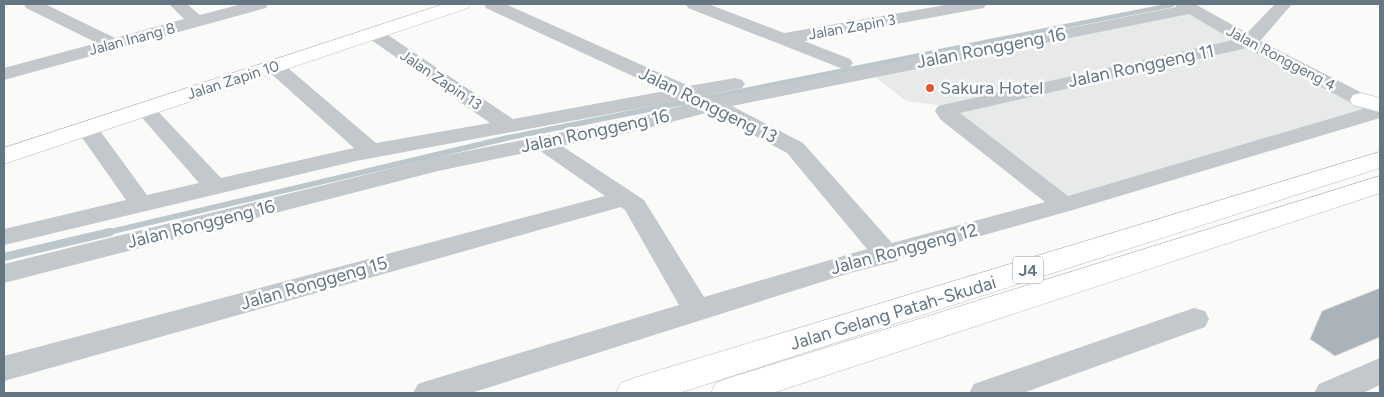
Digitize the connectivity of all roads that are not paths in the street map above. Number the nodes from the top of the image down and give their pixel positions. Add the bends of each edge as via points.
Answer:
1 (32, 4) edge
2 (177, 4) edge
3 (260, 4) edge
4 (462, 4) edge
5 (492, 4) edge
6 (694, 4) edge
7 (978, 4) edge
8 (1140, 4) edge
9 (1284, 4) edge
10 (1186, 6) edge
11 (883, 7) dead end
12 (910, 16) junction
13 (196, 22) junction
14 (373, 33) junction
15 (784, 39) junction
16 (1248, 42) junction
17 (114, 44) junction
18 (843, 63) junction
19 (274, 66) junction
20 (4, 74) edge
21 (686, 93) junction
22 (713, 105) junction
23 (1375, 107) edge
24 (145, 110) junction
25 (509, 126) junction
26 (87, 129) junction
27 (543, 143) junction
28 (371, 151) junction
29 (4, 156) edge
30 (1377, 165) edge
31 (215, 187) junction
32 (625, 198) junction
33 (141, 204) junction
34 (1064, 205) junction
35 (4, 237) edge
36 (887, 255) junction
37 (4, 273) edge
38 (697, 310) junction
39 (1194, 319) dead end
40 (4, 369) edge
41 (1380, 371) edge
42 (430, 393) edge
43 (634, 393) edge
44 (729, 393) edge
45 (986, 393) edge
46 (1331, 393) edge

1 - 17 street
2 - 13 street
3 - 13 street, Jalan Inang 8
4 - 14 main road, Jalan Zapin 10
5 - 21 street, Jalan Ronggeng 13
6 - 15 street
7 - 12 street, Jalan Zapin 3
8 - 18 street, Jalan Ronggeng 16
9 - 16 street
10 - 16 street, Jalan Ronggeng 4
10 - 22 street, Jalan Ronggeng 16
11 - 12 street
12 - 15 street, Jalan Zapin 3
13 - 17 street, Jalan Inang 8
14 - 19 main road, Jalan Zapin 10
14 - 25 street, Jalan Zapin 13
15 - 18 street
16 - 23 street, Jalan Ronggeng 4
16 - 34 street, Jalan Ronggeng 11 via 946,111
17 - 20 street, Jalan Inang 8
18 - 21 street, Jalan Ronggeng 16
19 - 24 main road, Jalan Zapin 10
19 - 28 street
21 - 22 street, Jalan Ronggeng 13
21 - 25 street, Jalan Ronggeng 16
22 - 27 street, Jalan Ronggeng 16
22 - 36 street, Jalan Ronggeng 13 via 795,148
23 - 34 street, Jalan Ronggeng 12
24 - 26 main road, Jalan Zapin 10
24 - 31 street
25 - 28 street, Jalan Ronggeng 16
26 - 29 main road, Jalan Zapin 10
26 - 33 street
27 - 32 street
27 - 37 street, Jalan Ronggeng 16 via 437,164
28 - 31 street, Jalan Ronggeng 16
30 - 43 main road, Jalan Gelang Patah-Skudai / J4
30 - 44 main road, Jalan Gelang Patah-Skudai / J4
31 - 33 street, Jalan Ronggeng 16
32 - 38 street via 635,205
32 - 40 street, Jalan Ronggeng 15
33 - 35 street, Jalan Ronggeng 16
34 - 36 street, Jalan Ronggeng 12
36 - 38 street, Jalan Ronggeng 12 via 840,266
38 - 42 street, Jalan Ronggeng 12
39 - 45 street
41 - 46 street

